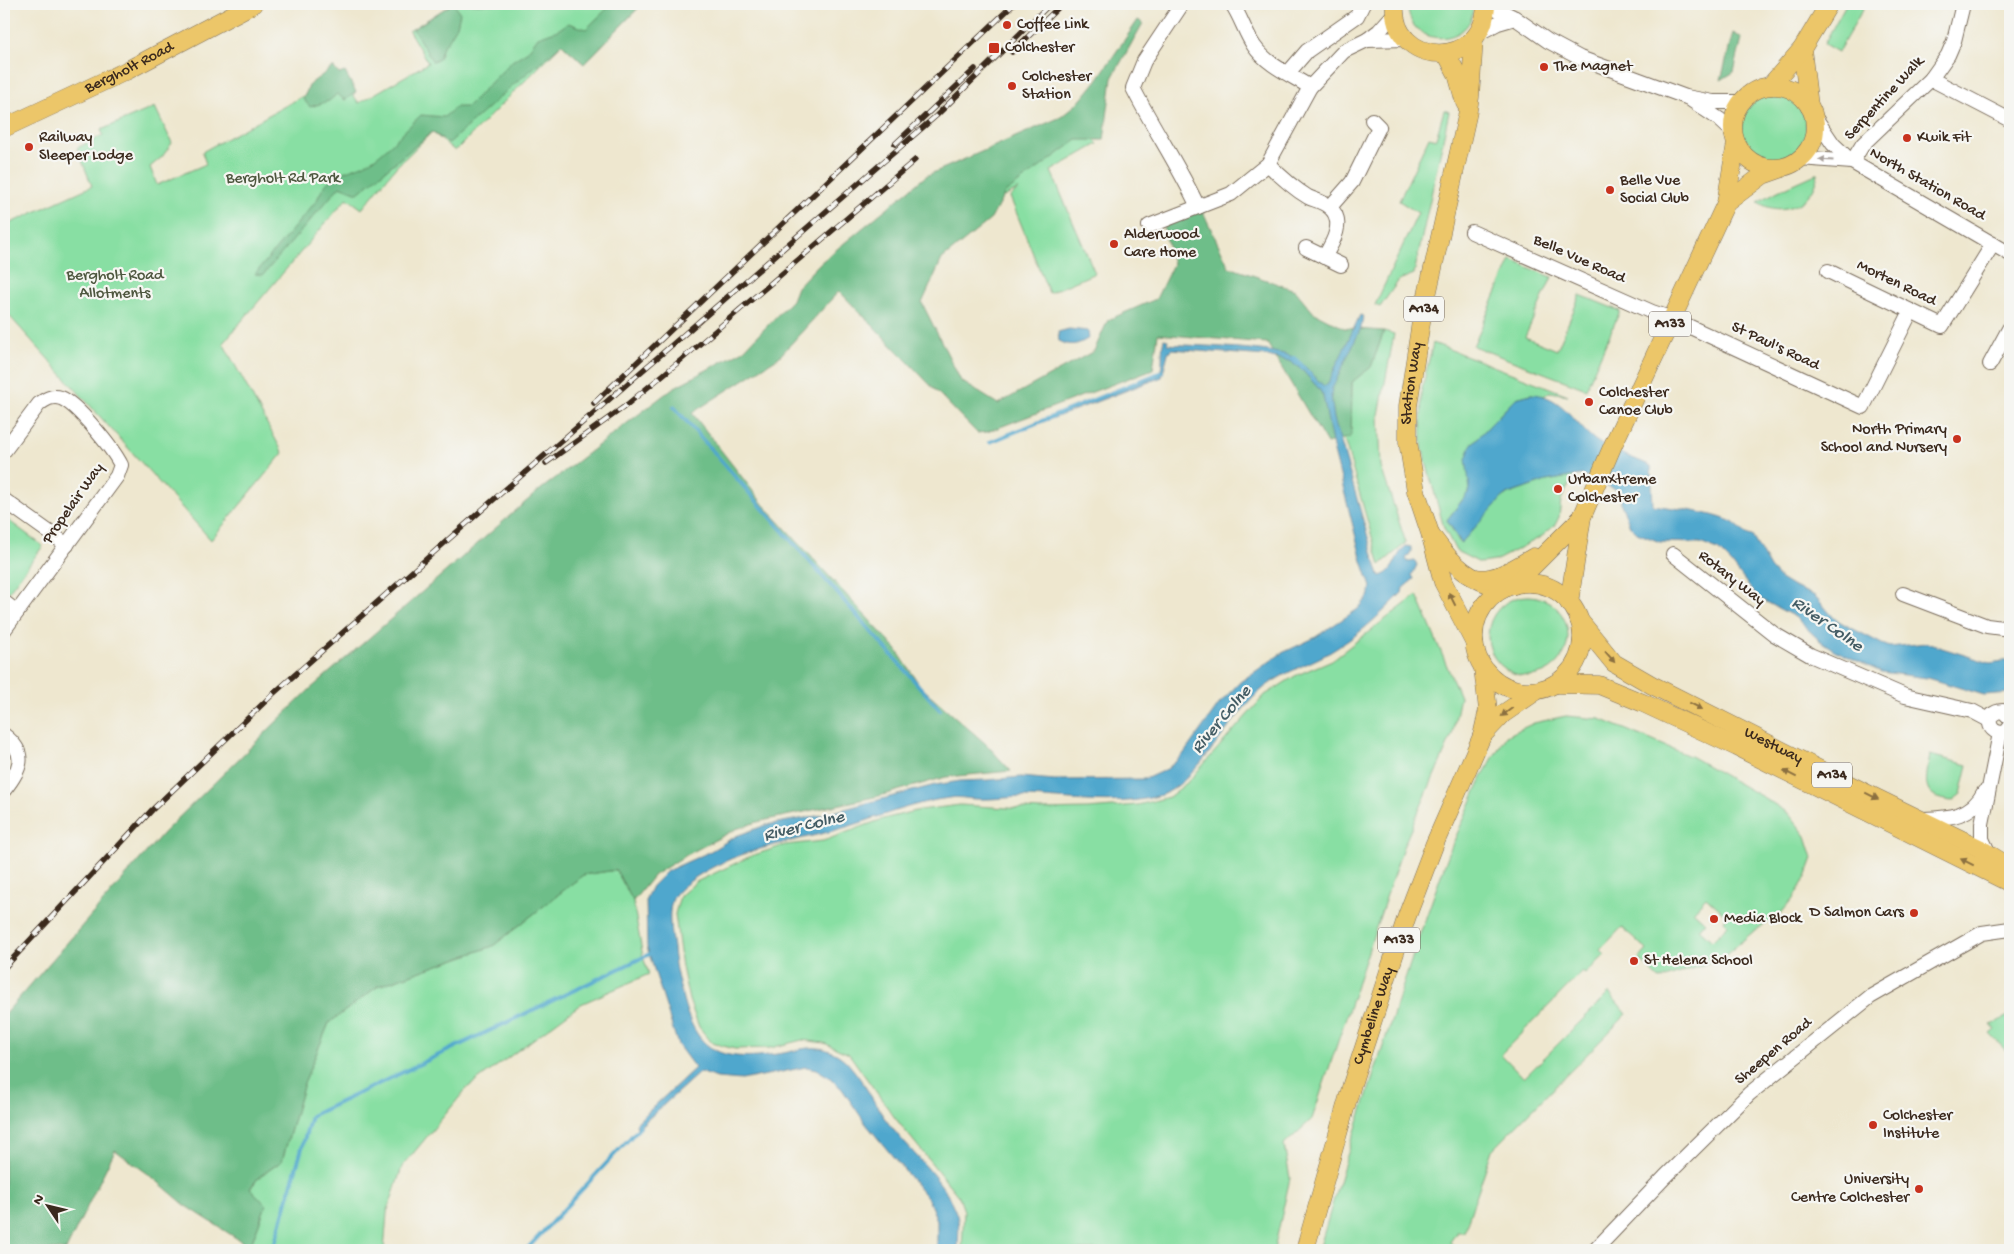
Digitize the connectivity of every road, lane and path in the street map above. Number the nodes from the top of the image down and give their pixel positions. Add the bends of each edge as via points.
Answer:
1 (253, 4) edge
2 (1182, 4) edge
3 (1232, 4) edge
4 (1363, 4) edge
5 (1487, 4) edge
6 (1829, 4) edge
7 (1963, 4) edge
8 (1395, 8) edge
9 (1515, 18) junction
10 (1476, 36) junction
11 (1406, 39) junction
12 (1367, 40) junction
13 (1802, 49) junction
14 (1446, 53) junction
15 (1288, 73) junction
16 (1931, 79) junction
17 (1770, 86) junction
18 (1310, 87) junction
19 (1686, 97) junction
20 (1742, 102) junction
21 (1810, 110) junction
22 (1467, 116) junction
23 (1372, 120) dead end
24 (2010, 120) edge
25 (4, 128) edge
26 (1734, 138) junction
27 (1793, 162) junction
28 (1852, 162) junction
29 (1268, 164) junction
30 (1726, 202) junction
31 (1198, 207) junction
32 (1330, 207) junction
33 (1149, 226) dead end
34 (1472, 232) dead end
35 (1994, 244) junction
36 (1306, 248) dead end
37 (2009, 252) edge
38 (1324, 257) junction
39 (1341, 265) dead end
40 (1828, 271) dead end
41 (1911, 311) junction
42 (1672, 319) junction
43 (2010, 327) edge
44 (1990, 364) dead end
45 (4, 451) edge
46 (4, 500) edge
47 (1582, 517) junction
48 (1430, 533) junction
49 (67, 545) junction
50 (1552, 546) junction
51 (1575, 554) junction
52 (1673, 554) dead end
53 (1473, 578) junction
54 (1508, 587) junction
55 (1903, 594) dead end
56 (4, 602) edge
57 (1569, 603) junction
58 (17, 612) junction
59 (1579, 620) junction
60 (2010, 629) edge
61 (4, 630) edge
62 (1596, 641) junction
63 (1474, 642) junction
64 (1483, 668) junction
65 (1555, 684) junction
66 (1535, 692) junction
67 (2010, 718) edge
68 (1989, 720) junction
69 (2003, 732) edge
70 (4, 735) edge
71 (1482, 736) junction
72 (1990, 780) junction
73 (4, 790) edge
74 (1921, 819) junction
75 (1989, 854) junction
76 (2010, 867) edge
77 (2010, 883) edge
78 (2010, 929) edge
79 (1305, 1250) edge
80 (1595, 1250) edge

1 - 25 main road, Bergholt Road via 126,71
2 - 31 street via 1144,61 1133,88
3 - 15 street via 1260,55
4 - 15 street via 1357,16 1307,51
5 - 9 street
5 - 10 main road, A134 via 1485,19
6 - 13 main road
7 - 16 street, Serpentine Walk via 1954,41
8 - 11 main road via 1398,26
8 - 12 street via 1387,24
9 - 10 street via 1498,23
9 - 19 street via 1580,58
10 - 14 main road via 1461,49
10 - 22 main road, Station Way / A134
11 - 12 street
11 - 14 main road via 1422,50
12 - 18 street via 1344,51
13 - 17 main road
13 - 21 main road
14 - 22 main road, Station Way / A134 via 1458,74
15 - 18 street
16 - 24 street
16 - 28 street, Serpentine Walk via 1863,144
17 - 20 main road via 1753,92
17 - 21 main road via 1794,92
18 - 29 street
19 - 20 street via 1713,102
19 - 26 street via 1719,119
20 - 26 main road, A133 via 1733,124
21 - 27 main road via 1815,126 1813,139 1807,151
21 - 28 street, North Station Road via 1833,144
22 - 48 main road, Station Way / A134 via 1421,322 1408,406 1408,442 1416,491
23 - 32 street via 1379,127 1352,182
26 - 27 main road via 1745,156 1756,164 1772,168
26 - 30 main road, A133
28 -> 27 street, North Station Road
27 - 30 main road via 1763,176
28 - 35 street, North Station Road
29 - 31 street via 1231,194
29 - 32 street via 1296,189
30 - 42 main road, A133
31 - 33 street
32 - 38 street via 1336,218 1337,230
34 - 42 street, Belle Vue Road
35 - 37 street, North Station Road
35 - 41 street, Morten Road via 1942,326
36 - 38 street
38 - 39 street
40 - 41 street, Morten Road
41 - 42 street, St Paul's Road via 1863,407
42 - 47 main road, A133
43 - 44 street
45 - 49 street, Propelair Way via 39,404 54,397 74,406 116,454 121,465 117,476
46 - 49 street
47 - 50 main road, A133
47 - 51 main road, A133
48 - 53 main road, Station Way / A134 via 1448,558
63 -> 48 main road, Station Way / A134 via 1443,582
49 - 58 street, Propelair Way
50 - 53 main road via 1501,575
50 - 54 main road, A133
51 - 57 main road, A133
51 - 62 main road via 1584,605
52 - 68 street, Rotary Way via 1774,634 1810,655 1905,696 1972,711
53 - 54 main road, Station Way / A134 via 1482,584
54 - 57 main road, A134 via 1528,583 1543,586 1554,590
54 - 63 main road, A134 via 1482,609 1475,626
55 - 60 street via 1988,626
56 - 58 street
57 - 59 main road, A134
58 - 61 street, Propelair Way
59 - 62 main road, Westway / A134
59 - 65 main road, A134 via 1578,654 1567,673
62 -> 74 main road, Westway / A134 via 1614,663 1652,685
63 - 64 main road, A134
64 - 66 main road via 1505,686
64 - 71 main road, A133 via 1488,710
65 - 66 main road, A134
77 -> 65 main road, Westway / A134 via 1643,703 1599,685
66 -> 71 main road, A133 via 1503,714
67 - 68 street via 2000,711
68 - 69 street via 1992,730
69 - 72 street
70 - 73 street via 18,751 21,762
71 - 79 main road, Cymbeline Way / A133 via 1404,926 1352,1084
72 - 74 street via 1980,801 1970,810 1958,816
72 - 75 street via 1982,824 1982,839
74 - 75 main road, Westway / A134
75 - 76 main road, Westway / A134
78 - 80 street, Sheepen Road via 1982,933 1870,997 1749,1094

